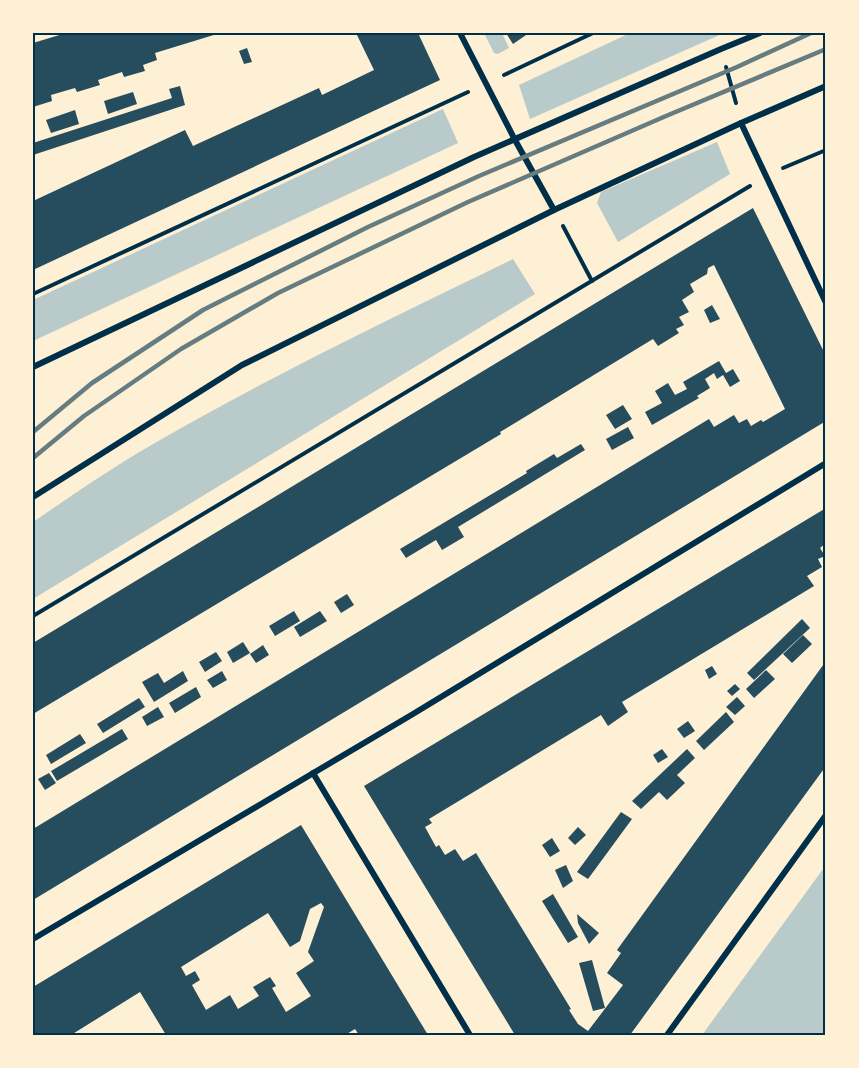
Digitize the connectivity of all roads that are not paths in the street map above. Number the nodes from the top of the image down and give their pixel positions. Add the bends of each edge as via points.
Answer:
1 (460, 33) edge
2 (760, 33) edge
3 (826, 86) edge
4 (741, 123) junction
5 (515, 140) junction
6 (554, 210) junction
7 (826, 303) edge
8 (33, 367) edge
9 (826, 463) edge
10 (33, 497) edge
11 (313, 773) junction
12 (826, 815) edge
13 (33, 939) edge
14 (470, 1035) edge
15 (667, 1035) edge

1 - 5 street
2 - 5 street
3 - 4 street
4 - 6 street
4 - 7 street
5 - 6 street
5 - 8 street
6 - 10 street via 242,365
9 - 11 street
11 - 13 street
11 - 14 street
12 - 15 street

